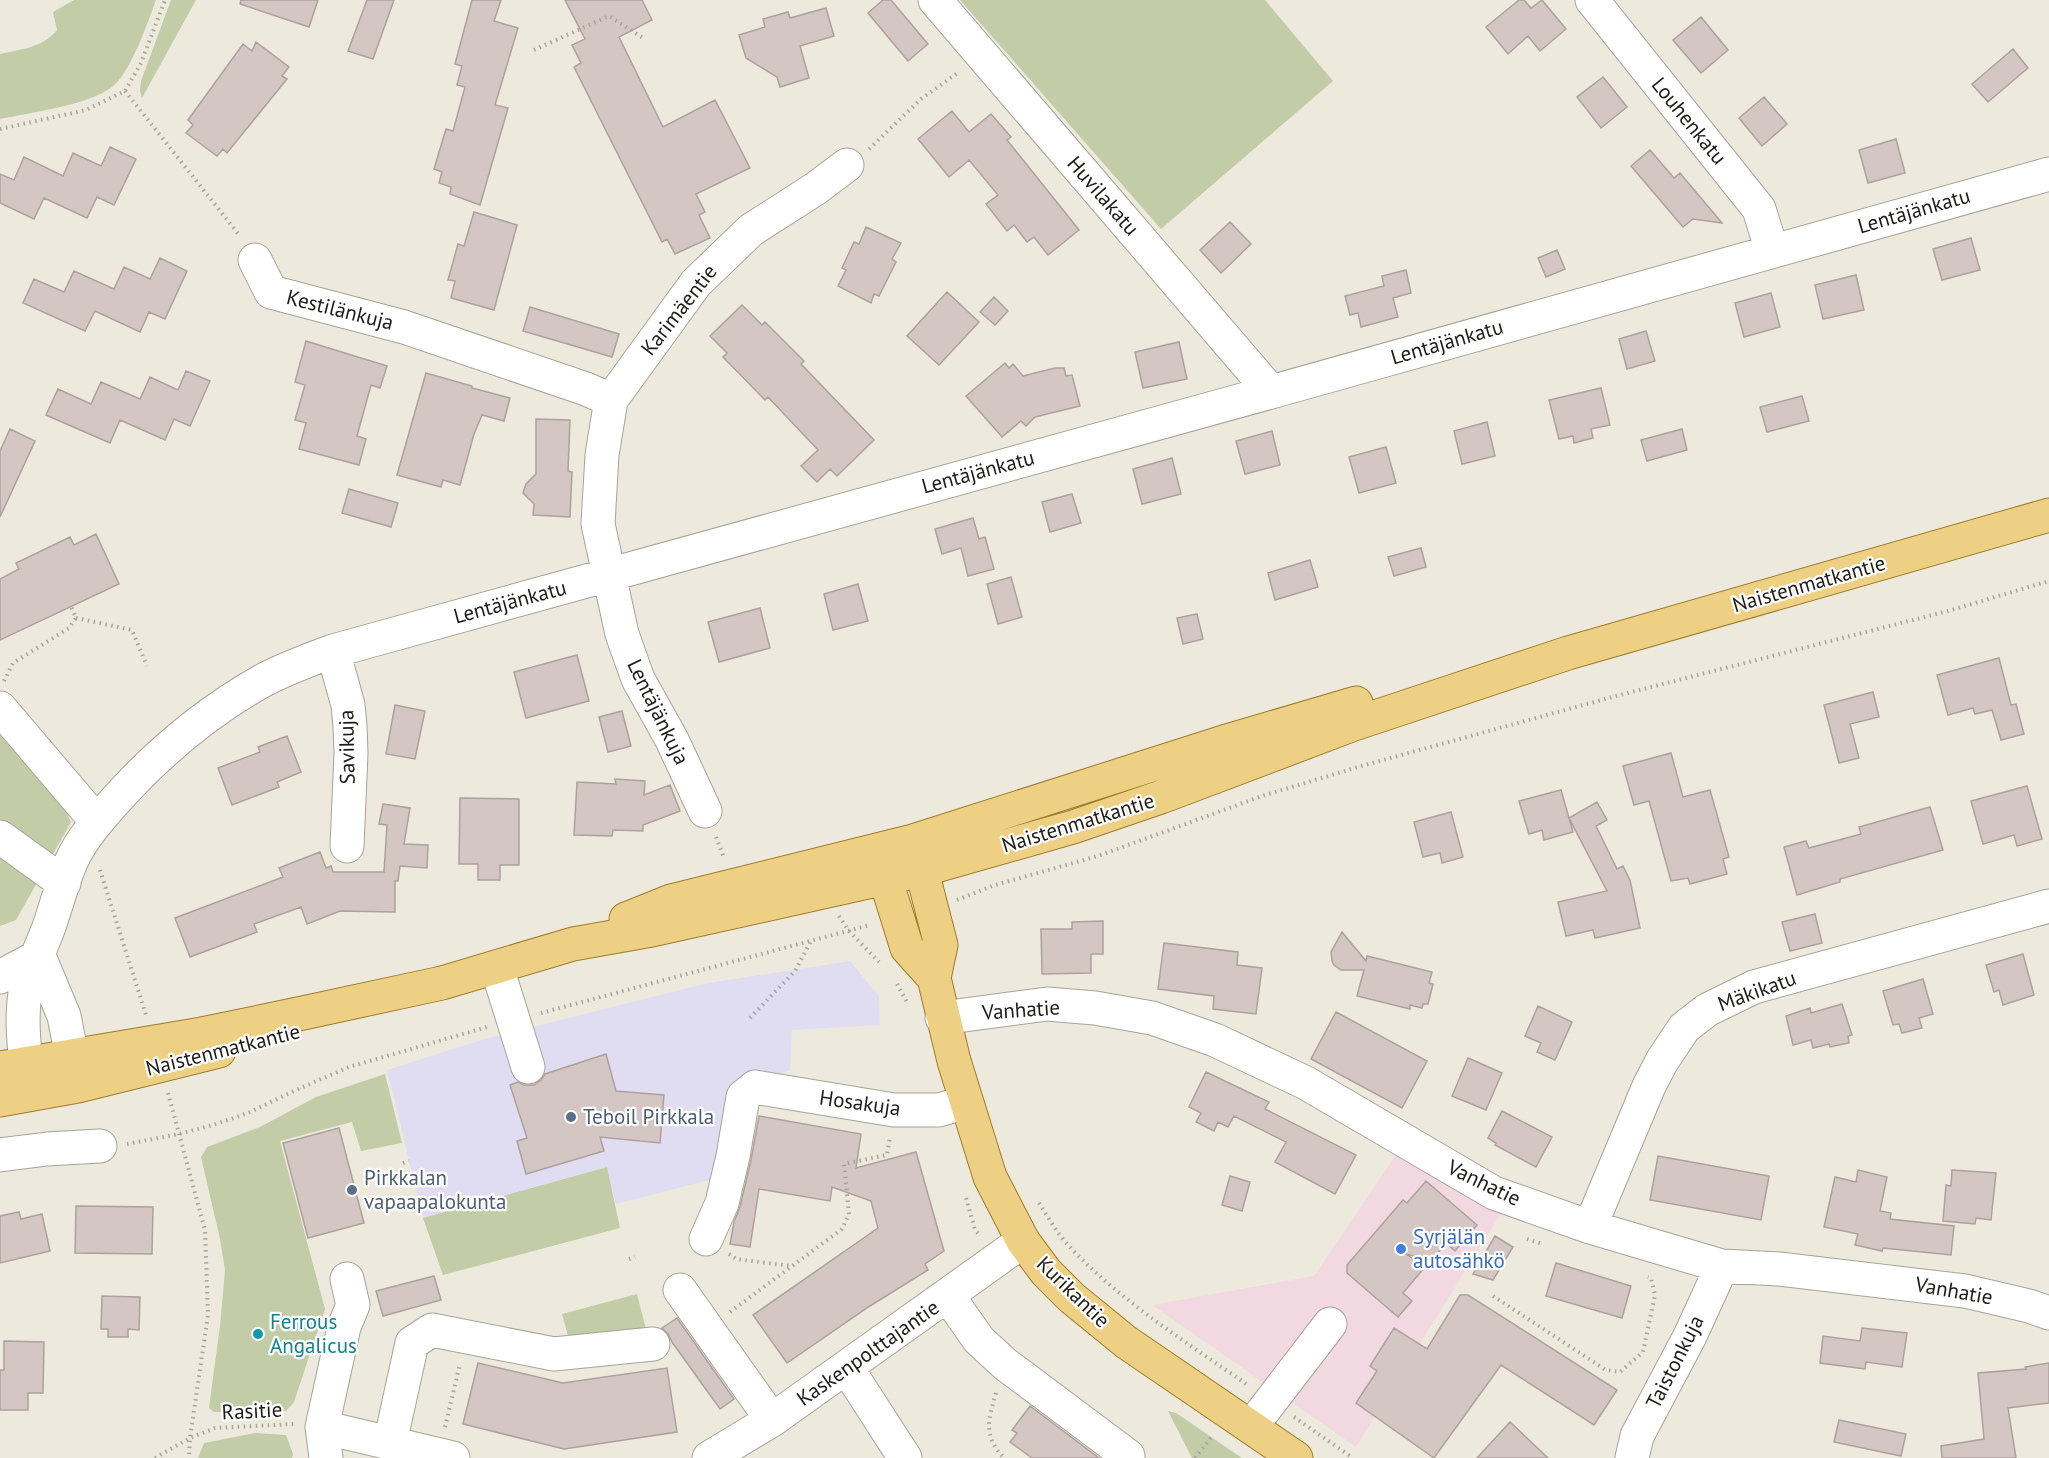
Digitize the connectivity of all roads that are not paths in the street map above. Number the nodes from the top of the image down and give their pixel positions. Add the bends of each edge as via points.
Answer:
1 (935, 0) edge
2 (1592, 0) edge
3 (847, 165) road end
4 (2049, 174) edge
5 (1772, 251) junction
6 (255, 260) road end
7 (1271, 392) junction
8 (611, 400) junction
9 (2049, 515) edge
10 (609, 575) junction
11 (333, 651) junction
12 (0, 708) edge
13 (705, 811) dead end
14 (97, 822) junction
15 (0, 837) edge
16 (347, 846) dead end
17 (918, 856) junction
18 (881, 865) junction
19 (64, 883) junction
20 (2049, 906) edge
21 (39, 956) junction
22 (497, 968) junction
23 (0, 977) edge
24 (934, 978) junction
25 (942, 1018) junction
26 (528, 1068) dead end
27 (76, 1071) junction
28 (14, 1082) edge
29 (966, 1102) junction
30 (100, 1146) road end
31 (0, 1155) edge
32 (1590, 1227) junction
33 (706, 1239) road end
34 (1023, 1241) junction
35 (1722, 1266) junction
36 (347, 1278) dead end
37 (680, 1290) dead end
38 (948, 1296) junction
39 (2049, 1313) edge
40 (1330, 1324) dead end
41 (653, 1344) dead end
42 (847, 1368) junction
43 (1251, 1427) junction
44 (761, 1438) edge
45 (324, 1443) edge
46 (390, 1443) junction
47 (449, 1443) edge
48 (1128, 1456) dead end
49 (708, 1458) edge
50 (905, 1458) edge
51 (1296, 1458) edge
52 (1632, 1458) edge

1 - 7 street, Huvilakatu
2 - 5 street, Louhenkatu via 1760,209
3 - 8 street, Karimäentie via 751,230 702,276
4 - 5 street, Lentäjänkatu
5 - 7 street, Lentäjänkatu
6 - 8 street, Kestilänkuja via 271,292 404,327
7 - 10 street, Lentäjänkatu
8 - 10 street, Karimäentie via 602,454 598,524
9 - 17 main road, Naistenmatkantie via 1568,653 1354,724 1073,827
10 - 11 street, Lentäjänkatu
10 - 13 street, Lentäjänkuja via 622,634 638,679
11 - 14 street, Lentäjänkatu via 262,681 198,723 135,777
11 - 16 street, Savikuja via 350,726
12 - 14 street
14 - 19 street, Lentäjänkatu via 73,859
15 - 19 street
17 - 18 main road, Naistenmatkantie
17 - 24 main road, Kurikantie via 940,945
18 - 22 main road, Naistenmatkantie via 822,862 671,901 573,944
18 - 24 main road via 907,948
19 - 21 street, Lentäjänkatu
20 - 32 street, Mäkikatu via 1760,986 1707,1010 1684,1028 1662,1061
21 - 23 street
21 - 27 street via 64,1016
21 - 28 street, Lentäjänkatu via 27,983
22 - 26 street
22 - 27 main road, Naistenmatkantie via 202,1034
24 - 25 main road, Kurikantie
25 - 29 main road, Kurikantie
25 - 32 street, Vanhatie via 1047,1004 1152,1018 1215,1040 1306,1083 1494,1193
27 - 28 main road, Naistenmatkantie
29 - 33 street, Hosakuja via 939,1110 894,1110 755,1087 743,1098 722,1203
29 - 34 main road, Kurikantie via 990,1177
30 - 31 street
32 - 35 street, Vanhatie
34 - 38 street, Kaskenpolttajantie
34 - 43 main road, Kurikantie via 1046,1272 1126,1342
35 - 39 street, Vanhatie via 1965,1291
35 - 52 street, Taistonkuja via 1637,1436
36 - 45 street via 353,1305 345,1327
37 - 44 street via 707,1327
38 - 42 street, Kaskenpolttajantie
38 - 48 street via 979,1340 1005,1364
40 - 43 street
41 - 46 street via 554,1354 432,1330 412,1343
42 - 44 street, Kaskenpolttajantie
42 - 50 street
43 - 51 main road, Kurikantie
44 - 49 street, Kaskenpolttajantie
45 - 46 street
46 - 47 street

